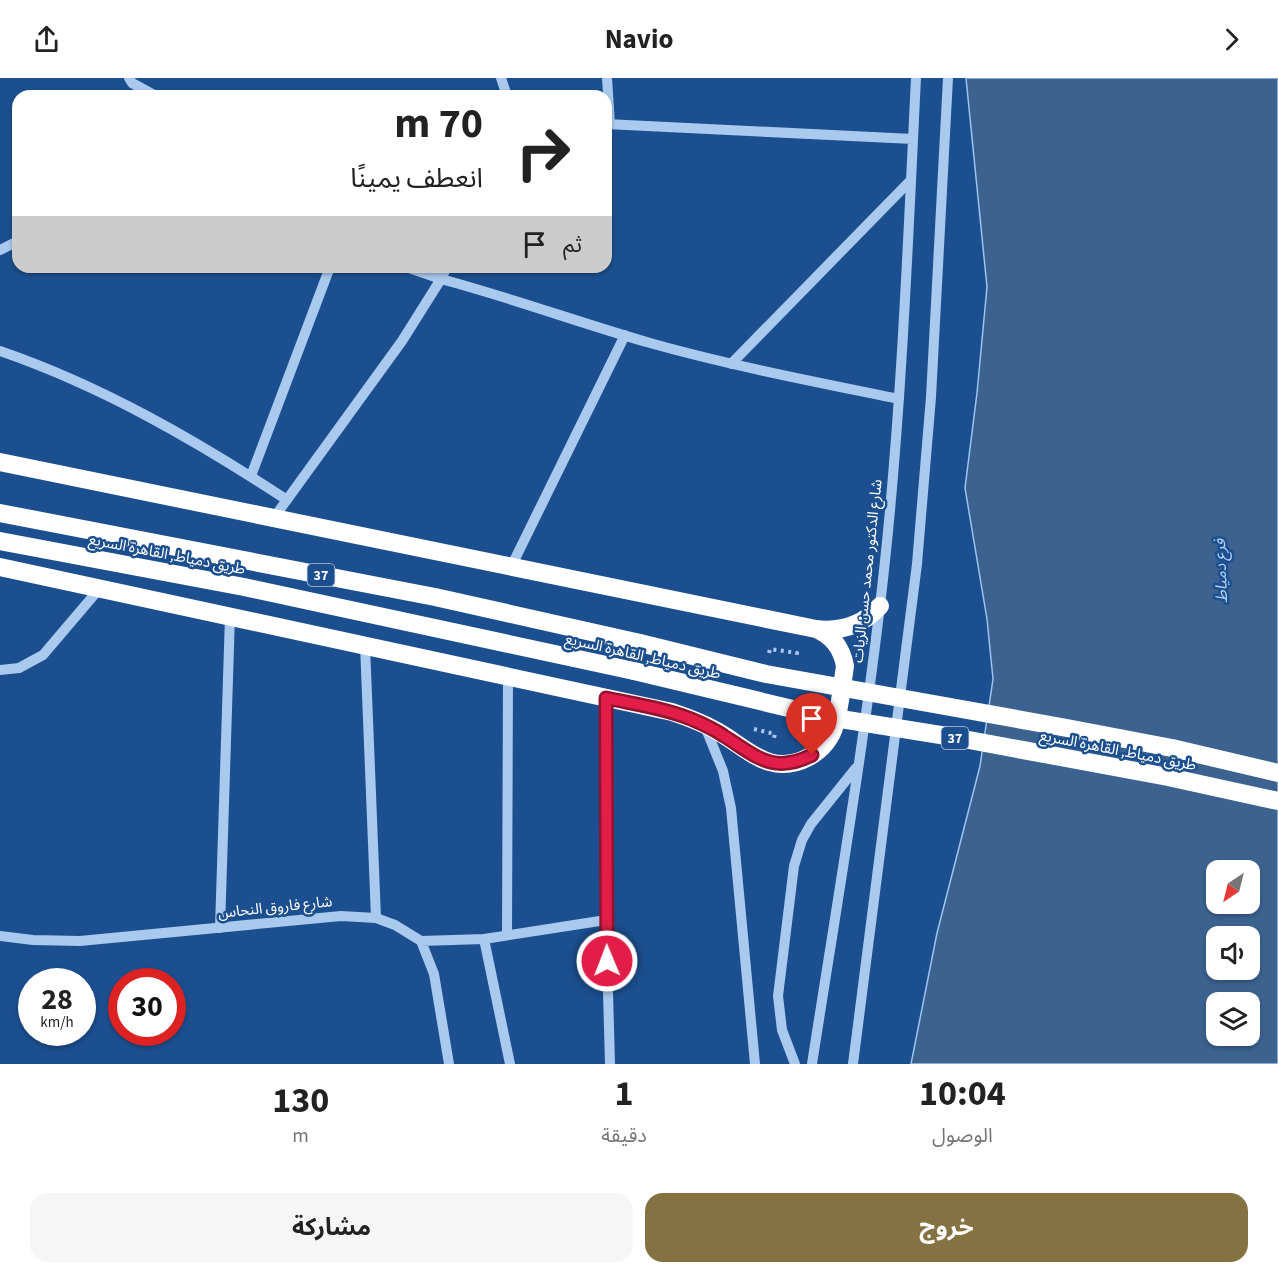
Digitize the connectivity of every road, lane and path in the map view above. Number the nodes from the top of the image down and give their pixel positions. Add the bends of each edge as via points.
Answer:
1 (129, 78) edge
2 (916, 78) edge
3 (948, 78) edge
4 (145, 90) edge
5 (612, 124) edge
6 (913, 139) junction
7 (911, 180) junction
8 (328, 273) edge
9 (424, 273) edge
10 (444, 273) edge
11 (441, 279) junction
12 (625, 335) junction
13 (0, 351) edge
14 (731, 364) junction
15 (899, 399) junction
16 (0, 462) edge
17 (250, 476) junction
18 (287, 500) junction
19 (0, 513) edge
20 (273, 519) junction
21 (0, 541) edge
22 (0, 567) edge
23 (511, 567) junction
24 (100, 588) junction
25 (880, 606) junction
26 (230, 616) junction
27 (816, 629) junction
28 (365, 645) junction
29 (770, 649) dead end
30 (797, 653) dead end
31 (0, 670) edge
32 (508, 676) junction
33 (606, 698) junction
34 (704, 724) junction
35 (754, 728) dead end
36 (774, 742) dead end
37 (857, 765) junction
38 (1278, 773) edge
39 (1278, 801) edge
40 (376, 918) junction
41 (606, 920) junction
42 (220, 928) junction
43 (507, 935) junction
44 (0, 936) edge
45 (484, 939) junction
46 (421, 941) junction
47 (449, 1064) edge
48 (510, 1064) edge
49 (610, 1064) edge
50 (755, 1064) edge
51 (795, 1064) edge
52 (812, 1064) edge
53 (853, 1064) edge

1 - 4 street
2 - 6 street, شارع الدكتور محمد حسن الزيات
3 - 53 street via 931,397 917,564
5 - 6 street
6 - 7 street, شارع الدكتور محمد حسن الزيات
7 - 14 street
7 - 15 street, شارع الدكتور محمد حسن الزيات
8 - 17 street
9 - 11 street
10 - 11 street
11 - 12 street
11 - 18 street via 402,341
12 - 14 street
12 - 23 street
13 - 17 street via 122,402
14 - 15 street
15 - 25 street, شارع الدكتور محمد حسن الزيات
16 - 20 highway
17 - 18 street
18 - 20 street
19 - 38 highway, طريق دمياط, القاهرة السريع / 37, bridge via 435,597 766,674 1079,730
20 - 23 highway
21 - 39 highway, طريق دمياط, القاهرة السريع / 37, bridge via 244,587 822,716 975,741
22 - 24 highway
23 - 27 highway
24 - 26 highway
24 - 31 street via 43,655 19,668
25 - 27 highway via 852,626
25 - 37 street, شارع الدكتور محمد حسن الزيات
26 - 28 highway
26 - 42 street
27 - 34 highway via 834,641 845,666 835,726 822,747 801,761 776,764 752,755
28 - 32 highway
28 - 40 street
29 - 30 path
32 - 33 highway
32 - 43 street
33 - 34 highway via 672,712
33 - 41 street
34 - 50 street via 723,771 731,808
35 - 36 path via 775,734
37 - 51 street via 811,824 795,857 778,996 782,1030
37 - 52 street, شارع الدكتور محمد حسن الزيات
40 - 42 street, شارع فاروق النحاس via 341,916
40 - 46 street, شارع فاروق النحاس
41 - 43 street
41 - 49 street
42 - 44 street, شارع فاروق النحاس via 80,941
43 - 45 street
45 - 46 street
45 - 48 street
46 - 47 street via 434,974

